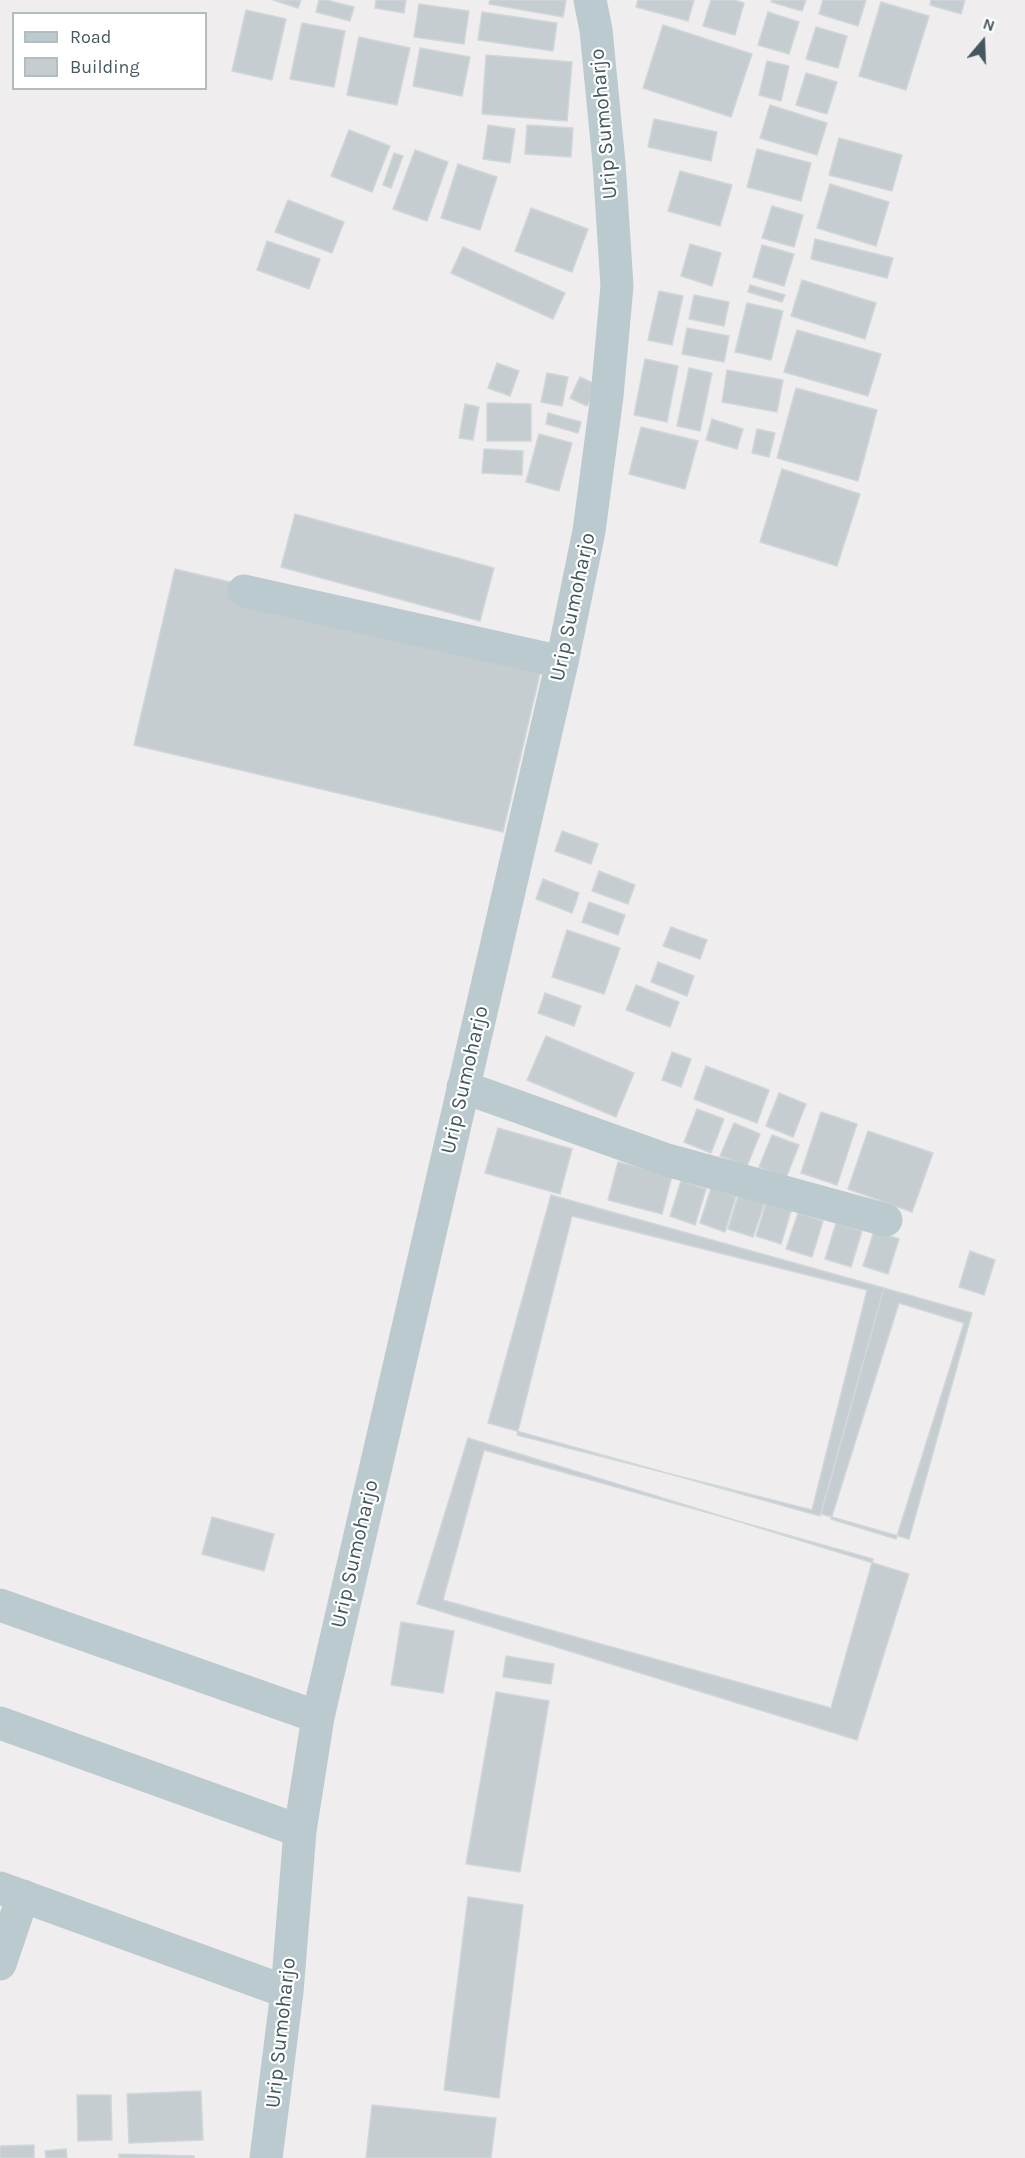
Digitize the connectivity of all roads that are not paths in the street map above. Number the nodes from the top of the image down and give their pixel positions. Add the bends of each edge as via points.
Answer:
1 (590, 0) edge
2 (244, 591) dead end
3 (562, 662) junction
4 (463, 1087) junction
5 (886, 1220) dead end
6 (0, 1605) edge
7 (318, 1717) junction
8 (0, 1723) edge
9 (300, 1831) junction
10 (12, 1892) edge
11 (0, 1964) edge
12 (286, 1992) junction
13 (266, 2158) edge

1 - 3 street, Urip Sumoharjo via 609,163 617,286 589,531
2 - 3 street
3 - 4 street, Urip Sumoharjo
4 - 5 street via 667,1160
4 - 7 street, Urip Sumoharjo
6 - 7 street
7 - 9 street, Urip Sumoharjo
8 - 9 street
9 - 12 street, Urip Sumoharjo
10 - 11 street
10 - 12 street
12 - 13 street, Urip Sumoharjo

